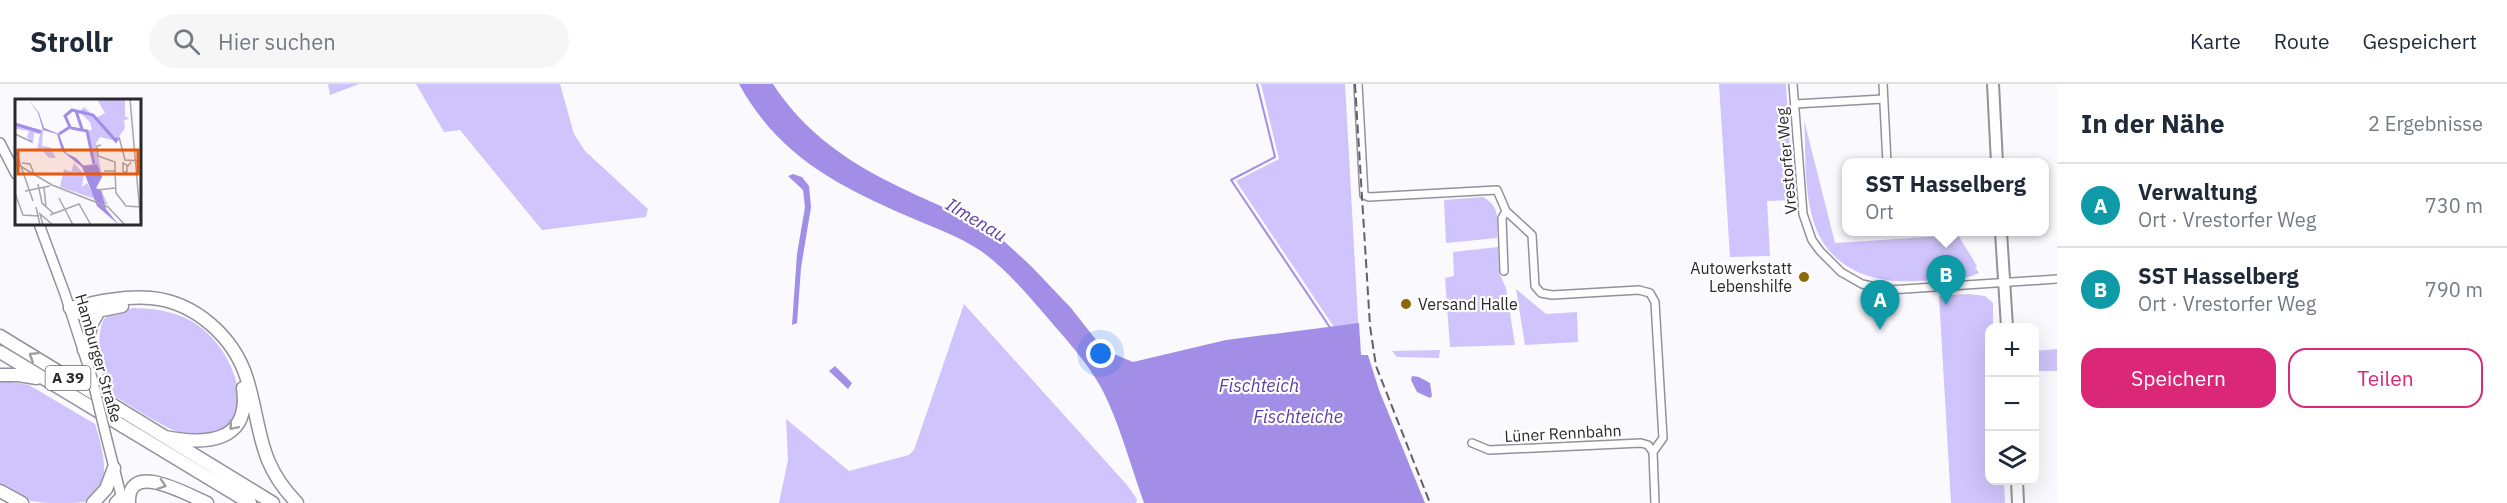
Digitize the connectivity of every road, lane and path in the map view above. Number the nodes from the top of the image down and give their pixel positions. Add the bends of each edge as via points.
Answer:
1 (1358, 84) edge
2 (1793, 84) edge
3 (1882, 84) edge
4 (1993, 84) edge
5 (1883, 99) junction
6 (1795, 104) junction
7 (0, 143) edge
8 (1887, 158) edge
9 (1997, 158) edge
10 (15, 172) edge
11 (1506, 212) junction
12 (39, 225) edge
13 (2001, 236) edge
14 (1504, 271) dead end
15 (2057, 279) edge
16 (2004, 282) junction
17 (70, 308) junction
18 (99, 311) junction
19 (2007, 323) edge
20 (0, 336) edge
21 (84, 350) junction
22 (0, 352) edge
23 (0, 375) edge
24 (48, 381) junction
25 (165, 437) junction
26 (1472, 443) dead end
27 (1653, 452) junction
28 (114, 468) junction
29 (2017, 485) edge
30 (0, 490) edge
31 (0, 495) edge
32 (122, 502) edge
33 (13, 503) edge
34 (22, 503) edge
35 (93, 503) edge
36 (207, 503) edge
37 (250, 503) edge
38 (273, 503) edge
39 (297, 503) edge
40 (1655, 503) edge
41 (2018, 503) edge

1 - 11 street via 1364,195 1497,190
2 - 6 street, Vrestorfer Weg
3 - 5 street
4 - 9 main road
5 - 6 street
5 - 8 street
6 - 16 street, Vrestorfer Weg via 1803,214 1812,240 1828,261 1862,284 1889,290
7 - 10 main road
11 - 14 street via 1502,218
11 - 27 street via 1532,236 1535,286 1541,293 1650,293 1663,438
12 - 17 main road, Hamburger Straße
13 - 16 main road
15 - 16 street, Vrestorfer Weg
16 - 19 main road
17 - 18 highway via 78,314
17 - 21 main road, Hamburger Straße
17 - 39 highway via 153,298 188,309 206,320 239,359 264,456
18 - 21 highway
18 -> 25 highway via 140,304 185,314 203,324 234,361 244,398 234,426 211,441
25 -> 20 highway, A 39
21 - 28 main road, Hamburger Straße, bridge
22 - 24 highway, A 39
23 - 24 highway
24 - 37 highway, A 39
25 - 38 highway, A 39
26 - 27 street, Lüner Rennbahn via 1489,450 1641,443
27 - 40 street
28 - 32 main road, Hamburger Straße
28 - 35 highway via 106,489
29 - 41 main road
30 - 34 highway
31 - 33 highway
32 -> 36 highway via 136,484 146,481

